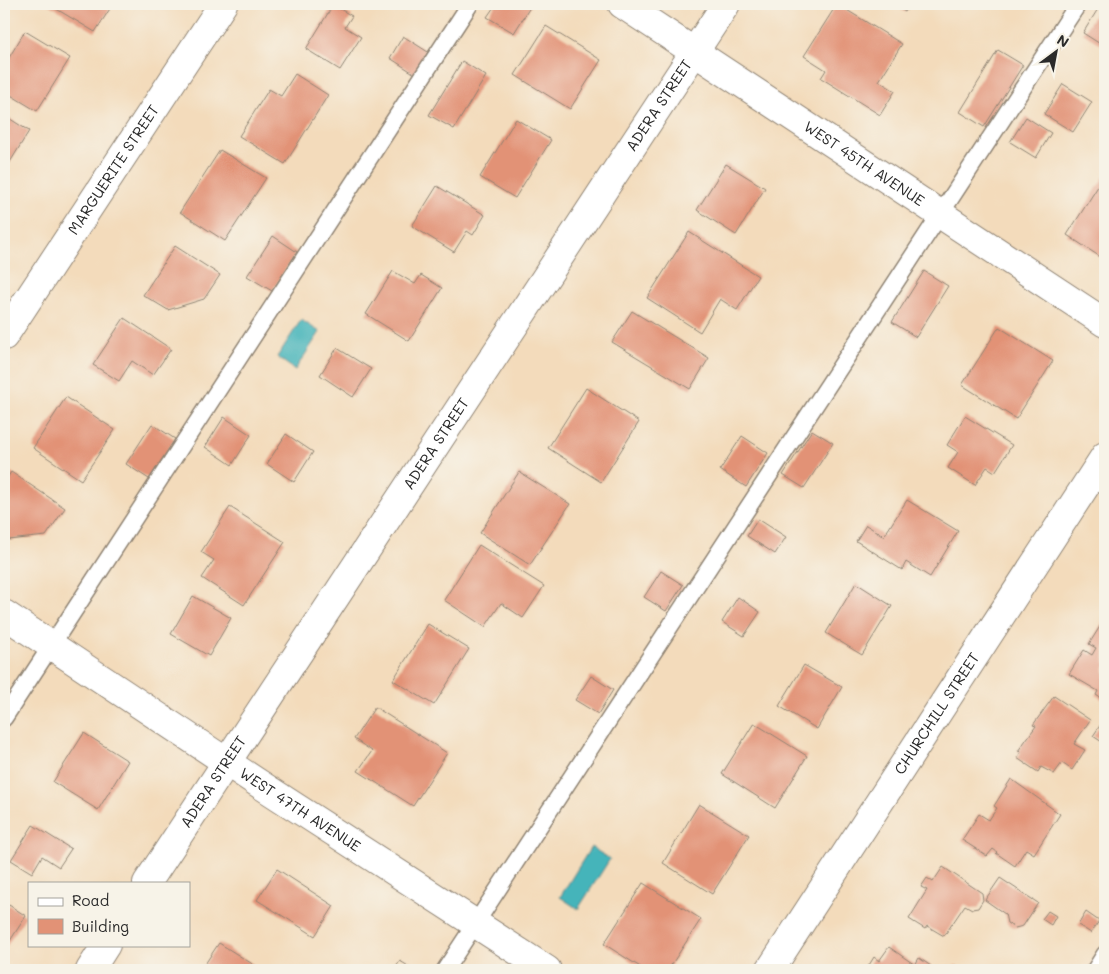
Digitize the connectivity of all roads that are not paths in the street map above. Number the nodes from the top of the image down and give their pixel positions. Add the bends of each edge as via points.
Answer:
1 (223, 4) edge
2 (470, 4) edge
3 (622, 4) edge
4 (726, 4) edge
5 (1078, 4) edge
6 (694, 52) junction
7 (941, 215) junction
8 (1105, 323) edge
9 (4, 336) edge
10 (1105, 456) edge
11 (4, 614) edge
12 (52, 646) junction
13 (4, 718) edge
14 (226, 762) junction
15 (148, 882) edge
16 (476, 924) junction
17 (105, 946) edge
18 (1105, 954) edge
19 (90, 970) edge
20 (445, 970) edge
21 (547, 970) edge
22 (770, 970) edge
23 (1095, 970) edge

1 - 9 street, MARGUERITE STREET
2 - 12 lane
3 - 6 street, WEST 45TH AVENUE
4 - 6 street, ADERA STREET
5 - 7 lane
6 - 7 street, WEST 45TH AVENUE
6 - 14 street, ADERA STREET
7 - 8 street, WEST 45TH AVENUE
7 - 16 lane
10 - 22 street, CHURCHILL STREET
11 - 12 street, WEST 47TH AVENUE
12 - 13 lane
12 - 14 street, WEST 47TH AVENUE
14 - 15 street, ADERA STREET
14 - 16 street, WEST 47TH AVENUE
16 - 20 lane
16 - 21 street, WEST 47TH AVENUE
17 - 19 street
18 - 23 lane

